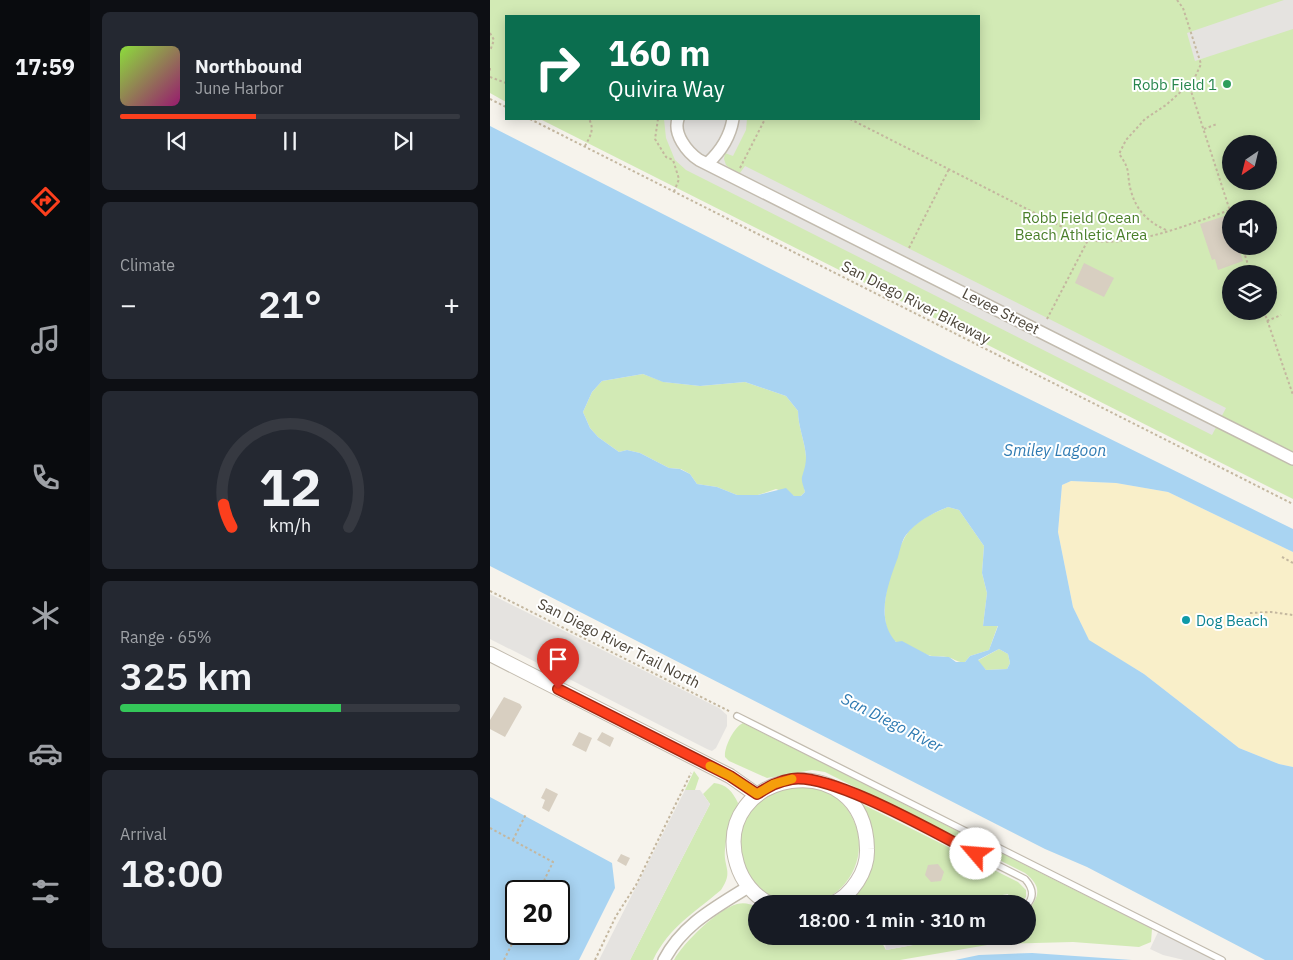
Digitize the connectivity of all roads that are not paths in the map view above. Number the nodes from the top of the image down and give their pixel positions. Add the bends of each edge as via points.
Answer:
1 (678, 120) edge
2 (733, 120) edge
3 (708, 163) junction
4 (1293, 459) edge
5 (490, 654) edge
6 (737, 716) road end
7 (832, 786) junction
8 (757, 794) junction
9 (748, 887) junction
10 (758, 895) edge
11 (846, 895) edge
12 (1032, 895) edge
13 (664, 960) edge
14 (1222, 960) edge

1 - 3 street, Levee Street via 678,130 688,153
2 - 3 street via 719,153
3 - 4 street, Levee Street
5 - 8 street via 730,776
6 - 14 lane
7 - 8 street via 813,780 793,779 774,784
7 - 11 street via 848,798 860,814 866,832 867,852 863,871
7 - 12 lane via 863,797 1025,879 1031,886
8 - 9 street via 738,822 734,839 737,864
9 - 10 street
9 - 13 street via 695,921 681,934

